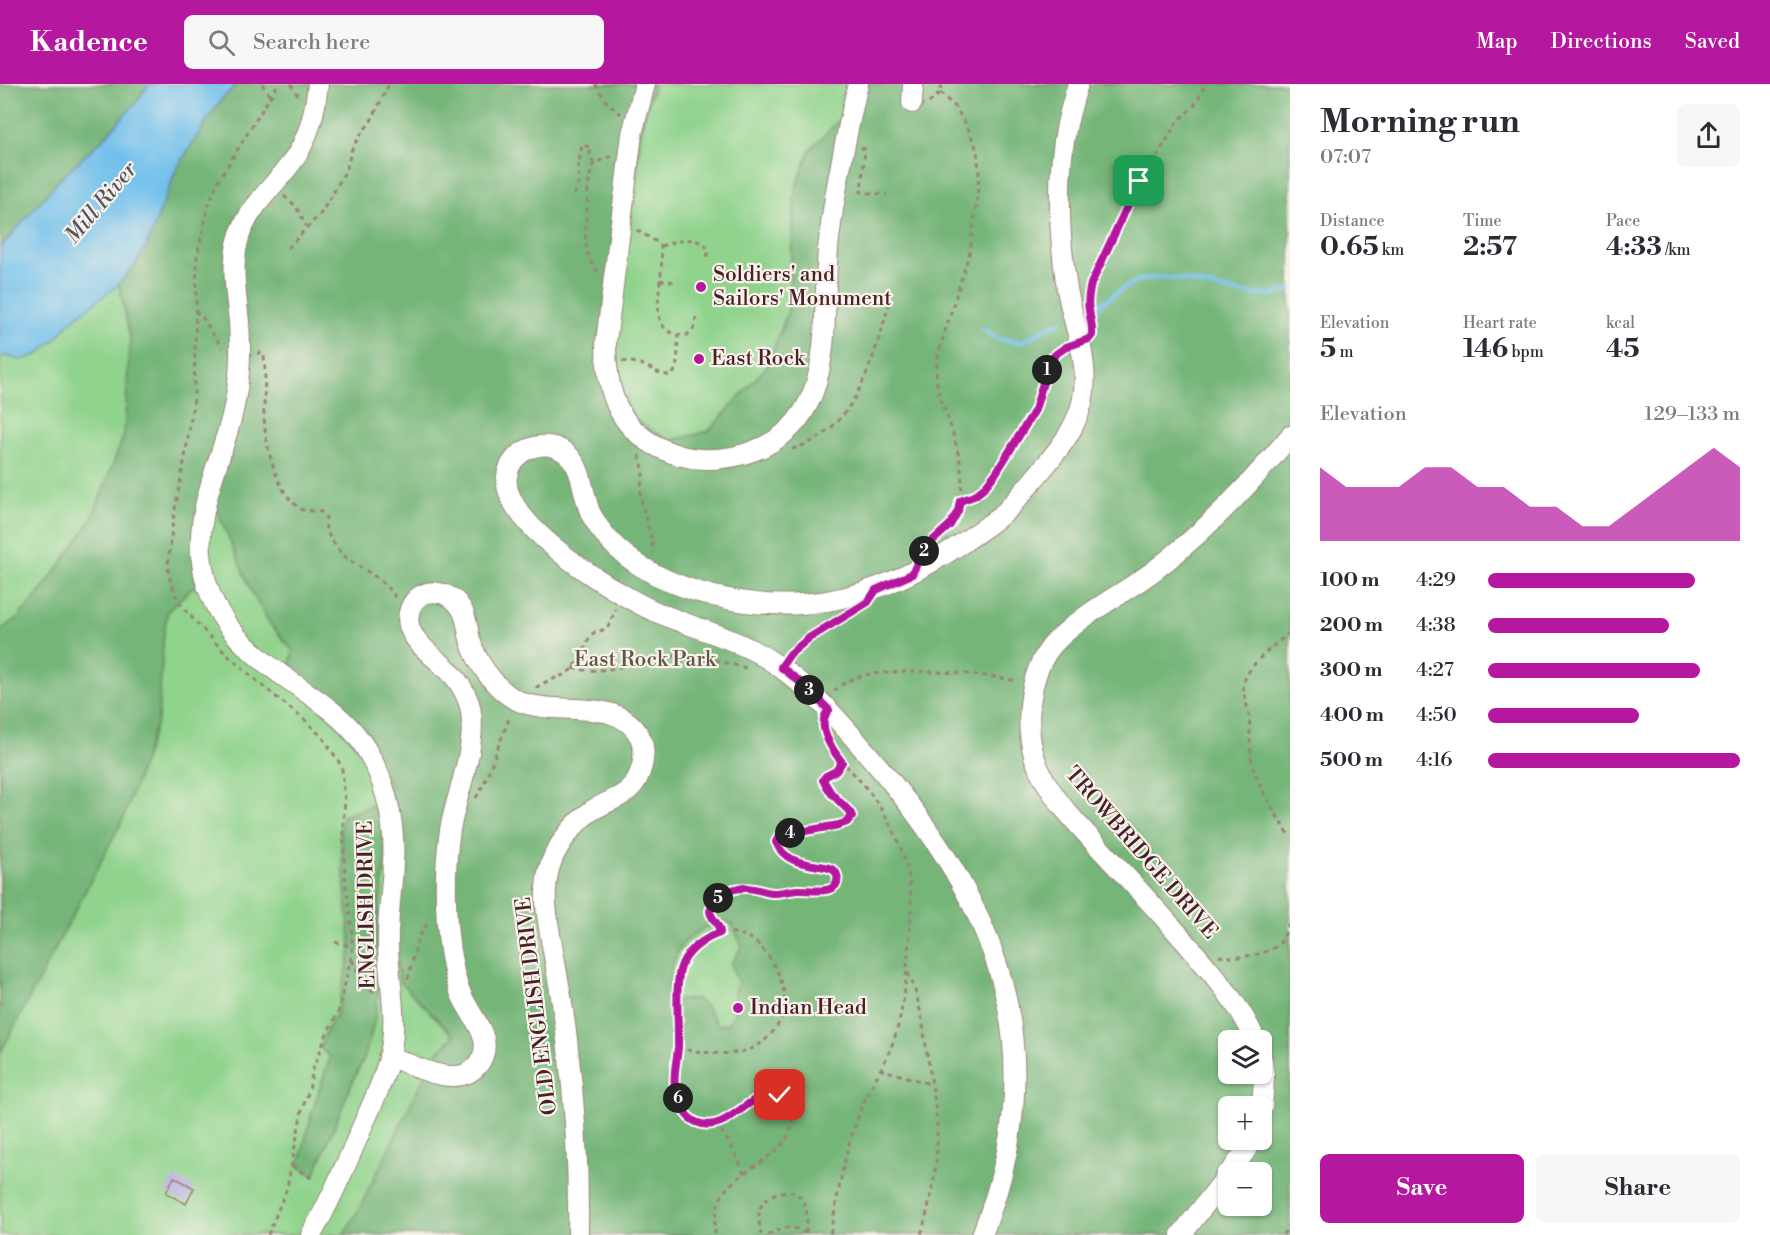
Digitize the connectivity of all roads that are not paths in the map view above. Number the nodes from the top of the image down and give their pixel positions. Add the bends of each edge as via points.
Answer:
1 (318, 84) edge
2 (645, 84) edge
3 (858, 84) edge
4 (1078, 84) edge
5 (1290, 436) edge
6 (1250, 1030) edge
7 (389, 1056) junction
8 (1218, 1188) edge
9 (311, 1235) edge
10 (578, 1235) edge
11 (982, 1235) edge
12 (1181, 1235) edge

1 - 7 street, ENGLISH DRIVE via 313,117 304,141 255,205 237,247 234,275 239,373 232,418 204,510 202,566 210,594 226,625 253,654 346,724 369,756 383,786 394,842 387,931 393,1013
2 - 3 street via 634,121 606,342 609,388 623,417 648,441 675,454 715,460 770,444 808,406 819,378 833,202
4 - 11 street via 1067,125 1060,187 1067,286 1084,372 1081,408 1054,455 1003,513 948,553 876,590 838,600 799,604 720,598 668,580 633,560 606,535 588,507 577,468 559,448 548,445 526,449 507,475 510,496 525,520 590,574 652,610 753,650 800,682 889,779 937,843 968,898 999,969 1014,1041 1016,1077 1009,1144
5 - 6 street, TROWBRIDGE DRIVE via 1220,516 1195,538 1055,642 1045,655 1034,686 1029,716 1033,750 1052,792 1210,971
7 - 9 street, ENGLISH DRIVE via 342,1174
7 - 10 street, OLD ENGLISH DRIVE via 436,1074 456,1076 478,1065 484,1055 483,1035 457,981 449,945 446,900 449,837 473,733 472,718 461,686 414,637 408,617 418,598 441,592 454,599 464,614 480,662 507,694 524,697 535,706 615,714 632,724 642,742 644,752 635,783 579,822 554,855 546,885 573,1086
8 - 12 street

